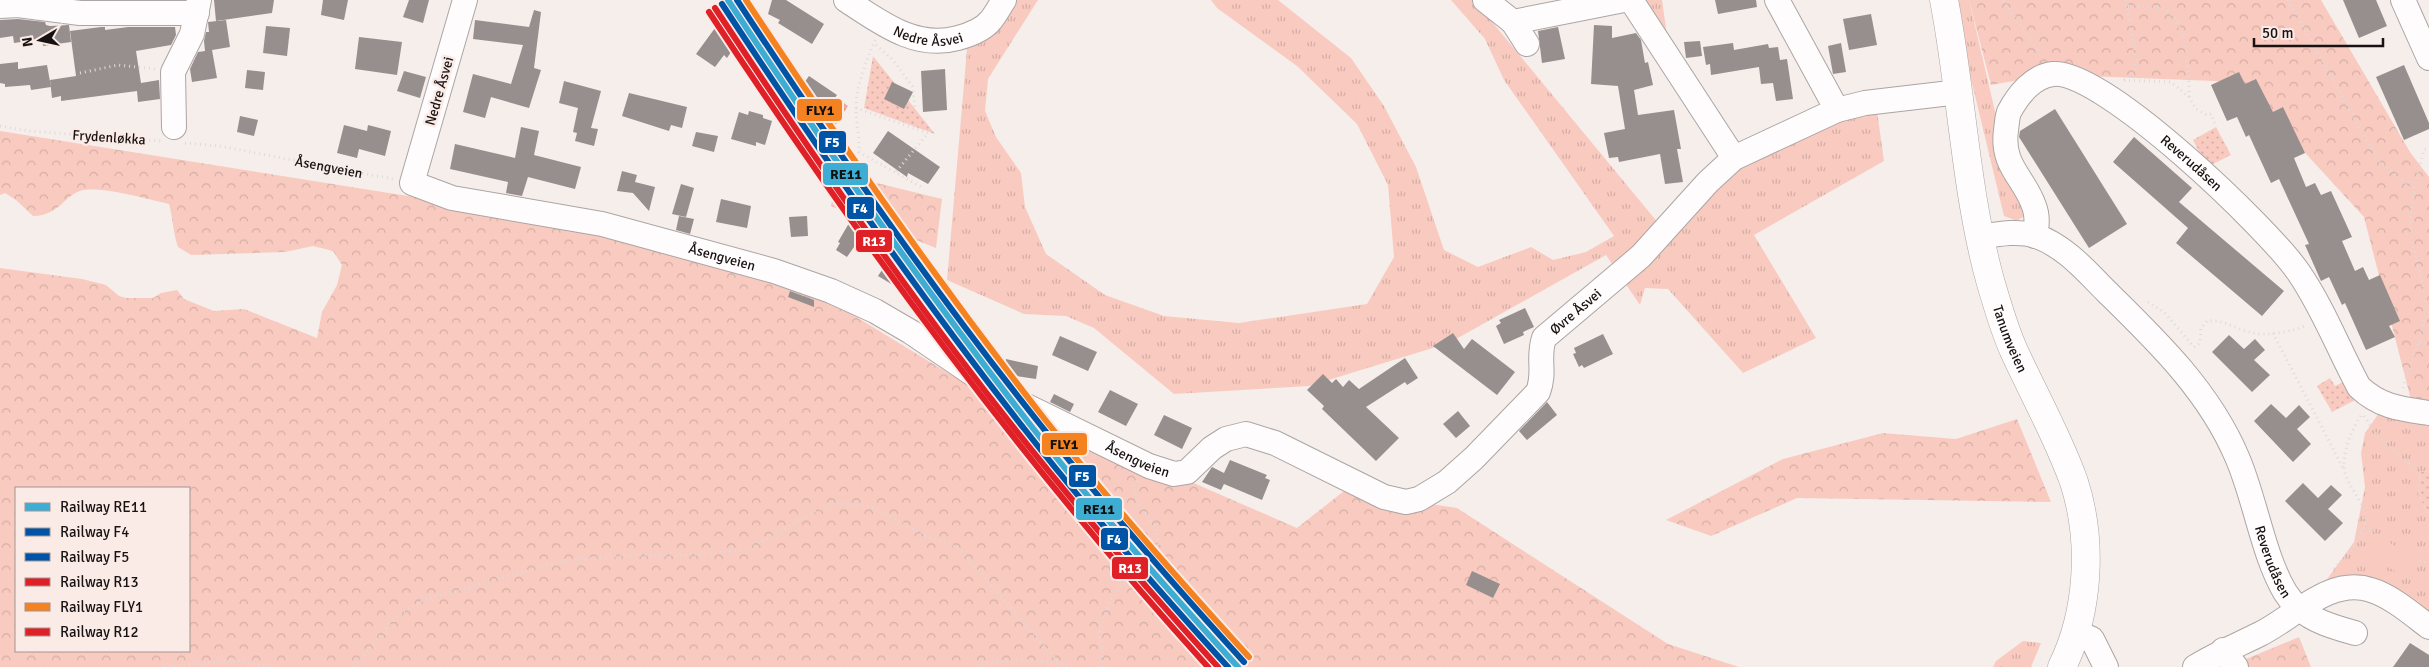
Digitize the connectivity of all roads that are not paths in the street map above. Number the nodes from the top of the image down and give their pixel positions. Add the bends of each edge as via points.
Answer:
1 (465, 0) edge
2 (846, 0) edge
3 (1004, 0) edge
4 (1484, 0) edge
5 (1624, 0) edge
6 (1631, 0) edge
7 (1777, 0) edge
8 (1944, 0) edge
9 (2403, 0) edge
10 (0, 6) edge
11 (198, 6) edge
12 (1513, 22) junction
13 (1528, 44) dead end
14 (2429, 58) edge
15 (1959, 92) junction
16 (1837, 110) junction
17 (174, 137) road end
18 (1734, 158) junction
19 (412, 183) joint
20 (2035, 236) junction
21 (1980, 237) junction
22 (2429, 413) edge
23 (1187, 472) joint
24 (2299, 608) junction
25 (2429, 627) edge
26 (2076, 632) junction
27 (2355, 633) dead end
28 (2229, 659) edge
29 (2062, 667) edge
30 (2106, 667) edge
31 (2195, 667) edge

1 - 19 street, Nedre Åsvei
2 - 3 street, Nedre Åsvei via 878,33 946,42 969,36 991,21
4 - 12 street
5 - 12 street
6 - 18 street
7 - 16 street
8 - 15 main road, Tanumveien
9 - 14 street
10 - 11 street via 18,5 80,13
11 - 17 street via 192,34 173,72
12 - 13 street
15 - 16 street, Øvre Åsvei via 1865,103
15 - 21 main road, Tanumveien
16 - 18 street, Øvre Åsvei
18 - 23 street, Øvre Åsvei via 1641,256 1544,338 1540,350 1543,378 1538,392 1474,458 1447,482 1419,499 1406,502 1384,497 1275,443 1246,434 1226,439 1212,448
19 - 23 street, Åsengveien via 452,198 611,226 774,270 831,291 911,332 1004,394 1149,466 1174,474
20 - 21 street, Reverudåsen via 2002,233
20 - 22 street, Reverudåsen via 2037,220 2034,205 2008,162 2004,139 2008,114 2033,81 2053,74 2068,76 2098,89 2139,117 2274,242 2299,274 2367,406
20 - 24 street, Reverudåsen via 2055,245 2078,263 2153,338 2202,396 2237,457 2274,565 2286,593
21 - 26 main road, Tanumveien via 2014,351 2064,455 2082,515 2084,594
24 - 25 street, Reverudåsen via 2329,593 2356,587 2371,590
24 - 27 street, Reverudåsen via 2322,623
24 - 28 street
26 - 29 main road, Tanumveien
26 - 30 street via 2092,639
28 - 31 street

